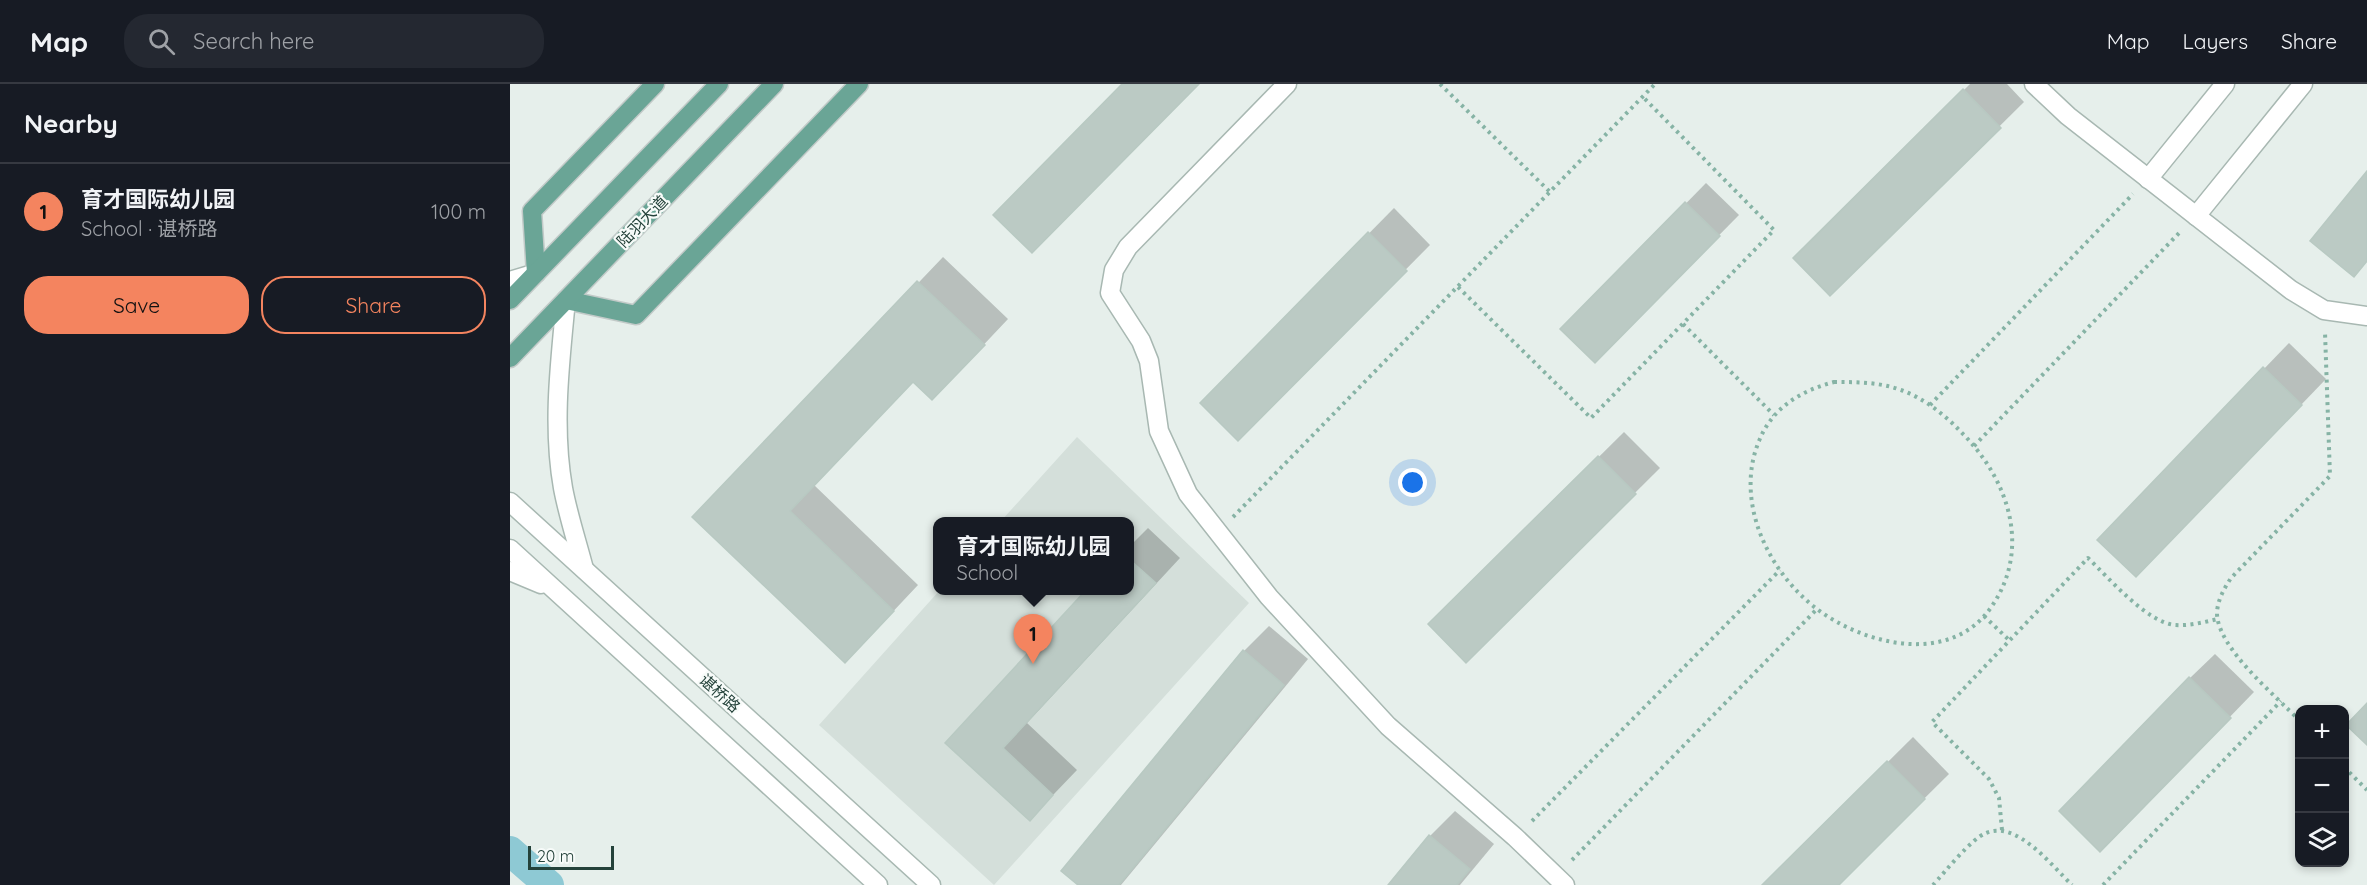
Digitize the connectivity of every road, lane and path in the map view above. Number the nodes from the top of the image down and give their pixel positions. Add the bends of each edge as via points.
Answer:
1 (655, 84) edge
2 (719, 84) edge
3 (774, 84) edge
4 (860, 84) edge
5 (1287, 84) edge
6 (1440, 84) edge
7 (1655, 84) edge
8 (2034, 84) edge
9 (2225, 84) edge
10 (2303, 84) edge
11 (1643, 97) junction
12 (2148, 179) junction
13 (1550, 192) junction
14 (2196, 216) junction
15 (537, 273) junction
16 (510, 281) edge
17 (1458, 287) junction
18 (510, 300) edge
19 (566, 300) junction
20 (2324, 310) junction
21 (2367, 316) edge
22 (1683, 324) junction
23 (510, 358) edge
24 (1930, 405) junction
25 (1774, 415) junction
26 (1974, 446) junction
27 (510, 502) edge
28 (1218, 532) junction
29 (510, 549) edge
30 (584, 569) junction
31 (1780, 570) junction
32 (510, 571) edge
33 (556, 591) junction
34 (1817, 609) junction
35 (1984, 616) junction
36 (2218, 619) junction
37 (2009, 640) junction
38 (2281, 701) junction
39 (2295, 716) edge
40 (2349, 771) edge
41 (2367, 790) edge
42 (2002, 830) junction
43 (1515, 837) junction
44 (1561, 880) edge
45 (878, 885) edge
46 (931, 885) edge
47 (1933, 885) edge
48 (2072, 885) edge
49 (2103, 885) edge

1 - 15 main road via 532,211
2 - 15 main road
3 - 19 main road, 陆羽大道
4 - 19 main road via 636,315
5 - 28 street via 1128,247 1114,270 1110,293 1141,341 1149,361 1159,431 1188,494
6 - 13 path
7 - 11 path
8 - 12 street
9 - 12 street
10 - 14 street
11 - 13 path
11 - 22 path via 1774,230
12 - 14 street
12 - 24 path
13 - 17 path
14 - 20 street via 2290,290
14 - 26 path
15 - 16 street
15 - 18 main road
17 - 22 path via 1591,418
17 - 28 path
19 - 23 main road, 陆羽大道
19 - 30 street via 558,446 563,489
20 - 21 street
20 - 36 path via 2330,476 2230,578 2221,594
22 - 25 path
24 - 25 path via 1879,384 1834,382 1792,398
24 - 26 path
25 - 31 path via 1753,454 1750,498 1763,538
26 - 35 path via 2002,488 2013,538 2005,582
27 - 30 street, 谌桥路
28 - 43 street via 1269,597 1388,726
29 - 33 street
30 - 46 street, 谌桥路
31 - 34 path
31 - 43 path
32 - 33 street
33 - 45 street
34 - 35 path via 1842,625 1871,636 1921,645 1957,636
34 - 44 path
35 - 37 path
36 - 37 path via 2174,626 2156,620 2088,558
36 - 38 path via 2232,651
37 - 42 path via 1932,722 1989,779 1999,798
38 - 39 path
38 - 49 path
40 - 41 path
42 - 47 path via 1984,833
42 - 48 path via 2017,834
43 - 44 street

